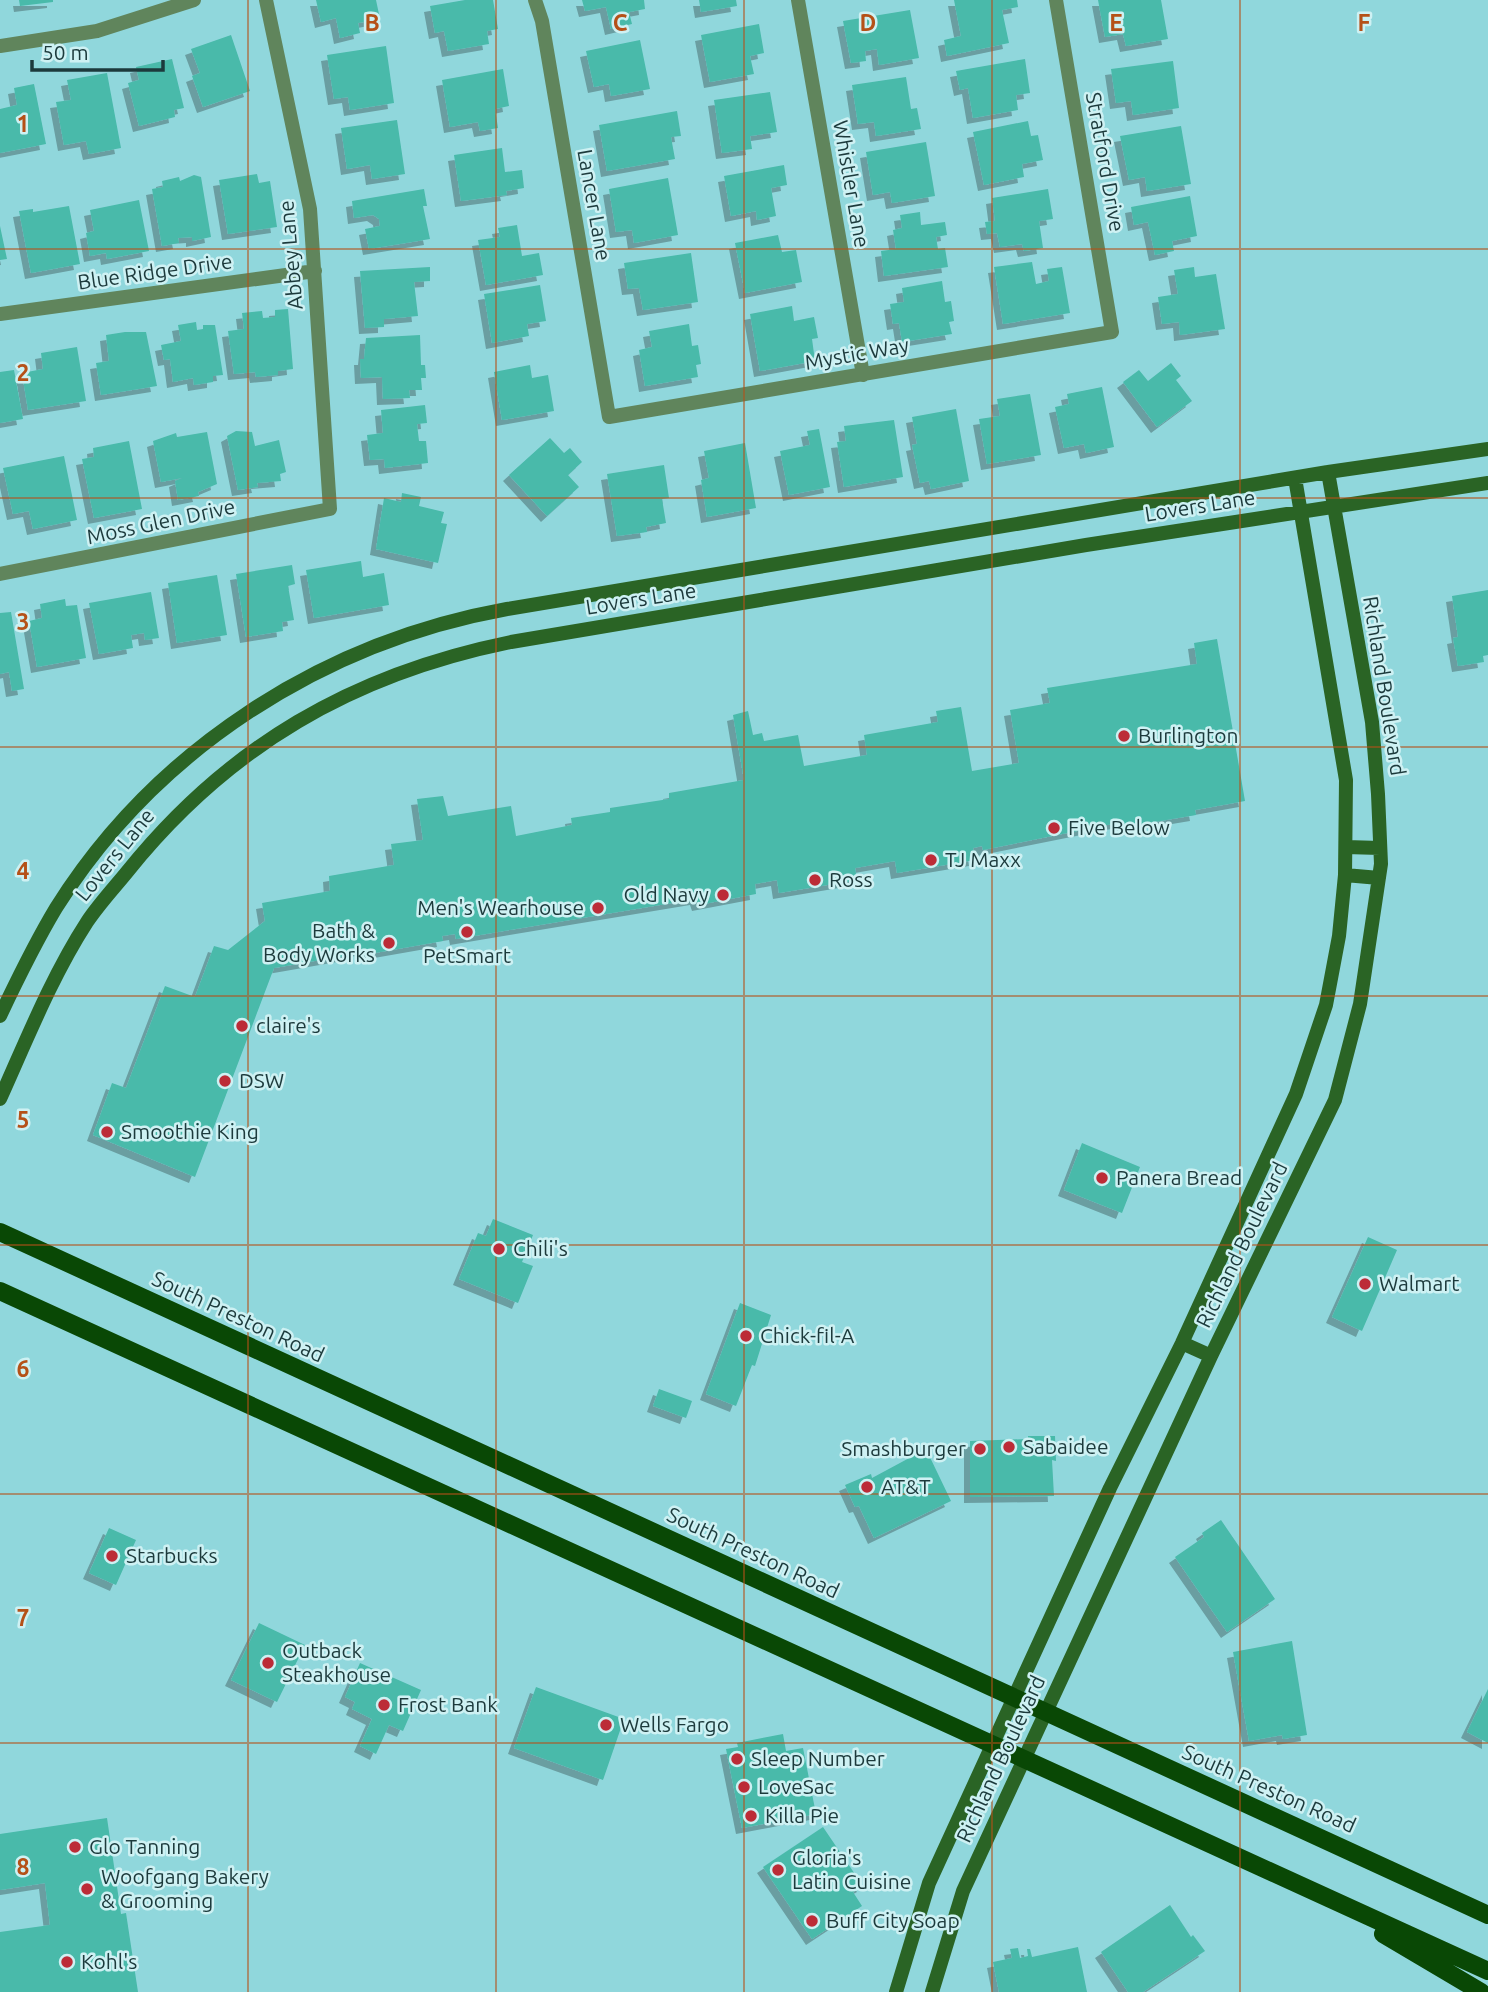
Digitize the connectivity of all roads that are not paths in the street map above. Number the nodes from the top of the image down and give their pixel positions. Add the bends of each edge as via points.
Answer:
1 (194, 0) edge
2 (266, 0) edge
3 (535, 0) edge
4 (798, 0) edge
5 (1056, 0) edge
6 (0, 46) edge
7 (315, 271) junction
8 (0, 314) edge
9 (1112, 332) joint
10 (863, 375) junction
11 (609, 417) joint
12 (1488, 449) edge
13 (1328, 472) junction
14 (1295, 478) junction
15 (1488, 482) edge
16 (1334, 507) junction
17 (330, 509) joint
18 (1301, 512) junction
19 (0, 574) edge
20 (1346, 847) junction
21 (1380, 848) junction
22 (1345, 875) junction
23 (1379, 878) junction
24 (0, 1017) edge
25 (0, 1098) edge
26 (0, 1232) edge
27 (0, 1291) edge
28 (1182, 1343) junction
29 (1211, 1356) junction
30 (1014, 1699) junction
31 (1045, 1713) junction
32 (993, 1744) junction
33 (1024, 1759) junction
34 (1425, 1885) junction
35 (1330, 1900) junction
36 (1488, 1906) edge
37 (1488, 1915) edge
38 (1488, 1971) edge
39 (896, 1992) edge
40 (932, 1992) edge
41 (1480, 1992) edge

1 - 6 street via 97,31
2 - 7 street, Abbey Lane via 310,209
3 - 11 street, Lancer Lane
4 - 10 street, Whistler Lane
5 - 9 street, Stratford Drive
7 - 8 street, Blue Ridge Drive
7 - 17 street, Abbey Lane
9 - 10 street, Mystic Way
10 - 11 street, Mystic Way
12 - 13 street, Lovers Lane
13 - 14 street, Lovers Lane
13 - 16 street, Richland Boulevard
14 - 18 street, Richland Boulevard
14 - 24 street, Lovers Lane via 486,613 431,625 359,651 251,709 140,803 56,909
15 - 16 street, Lovers Lane
16 - 18 street, Lovers Lane
16 - 21 street, Richland Boulevard via 1372,722
17 - 19 street, Moss Glen Drive
18 - 20 street, Richland Boulevard via 1346,780
18 - 25 street, Lovers Lane via 511,642 415,665 345,695 244,756 161,829 88,921
20 - 21 street
20 - 22 street, Richland Boulevard
21 - 23 street, Richland Boulevard
22 - 23 street
22 - 28 street, Richland Boulevard via 1339,936 1312,1050
23 - 29 street, Richland Boulevard via 1360,1004 1335,1100
26 - 30 main road, South Preston Road
27 - 32 main road
28 - 29 street
28 - 30 street, Richland Boulevard
29 - 31 street, Richland Boulevard
30 - 31 main road, South Preston Road
30 - 32 street, Richland Boulevard
31 - 33 street, Richland Boulevard
31 - 34 main road, South Preston Road
32 - 33 main road
32 - 39 street, Richland Boulevard via 929,1883
33 - 35 main road
33 - 40 street, Richland Boulevard via 962,1891
34 - 36 main road
34 - 37 main road, South Preston Road
35 - 38 main road
35 - 41 main road

